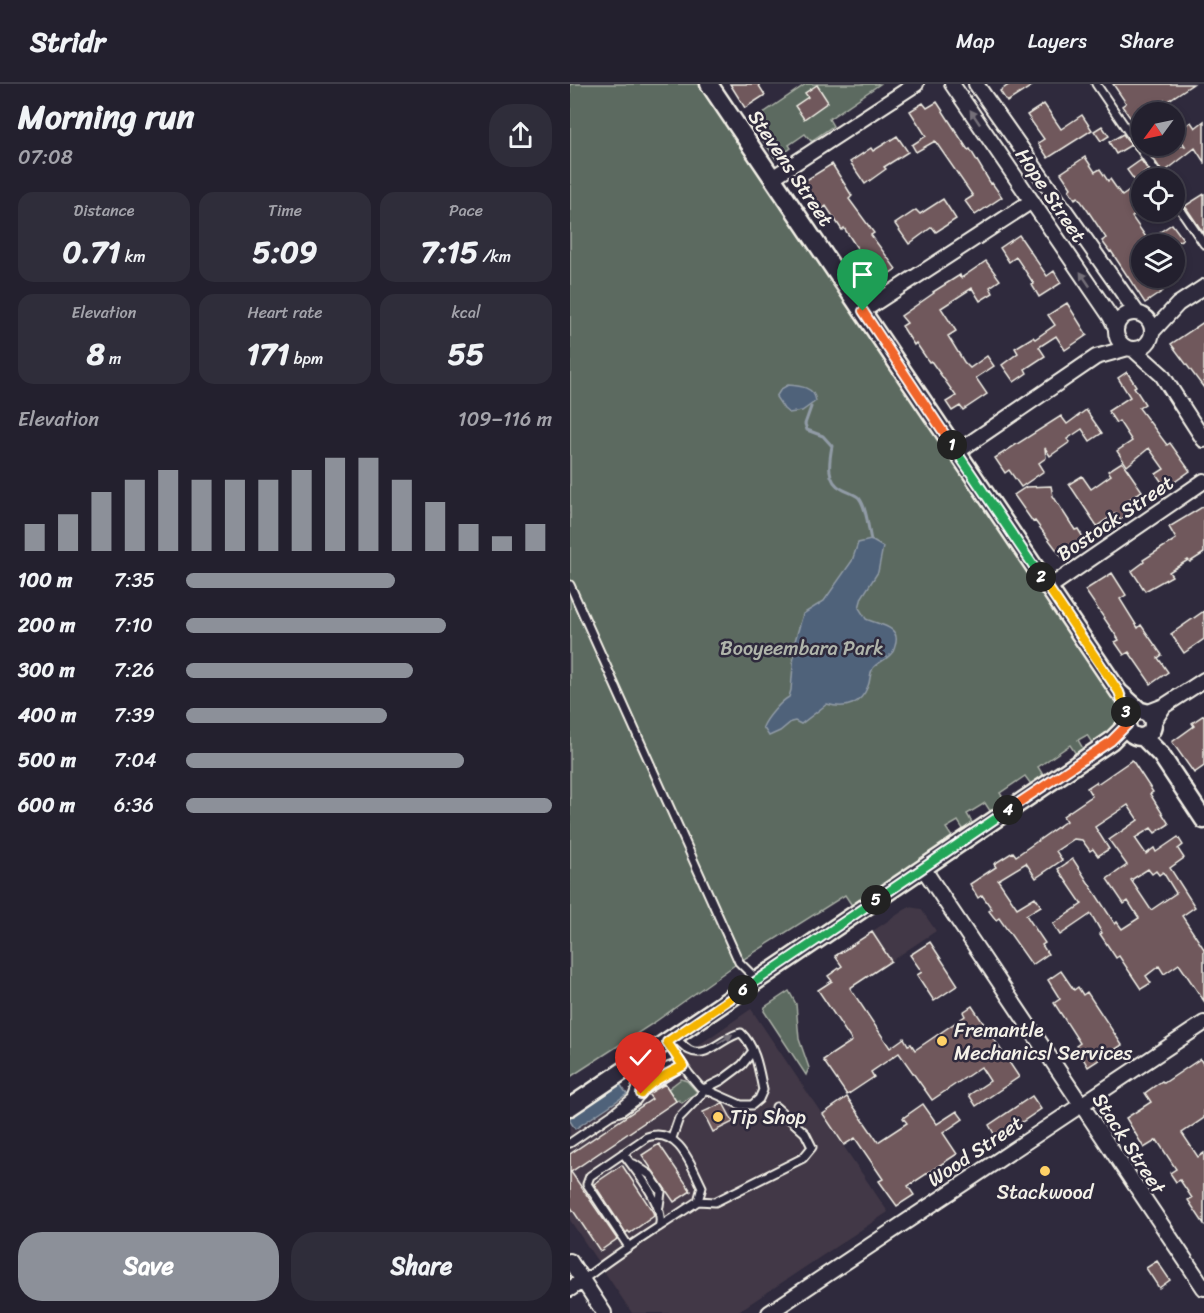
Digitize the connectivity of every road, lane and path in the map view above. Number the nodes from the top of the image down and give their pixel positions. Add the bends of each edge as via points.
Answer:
1 (709, 84) edge
2 (916, 84) edge
3 (952, 84) edge
4 (976, 84) edge
5 (1096, 84) edge
6 (1153, 168) edge
7 (772, 178) junction
8 (1032, 201) junction
9 (1185, 216) edge
10 (1204, 244) edge
11 (1204, 286) edge
12 (1178, 304) junction
13 (863, 311) junction
14 (1139, 314) junction
15 (1116, 331) junction
16 (1151, 336) junction
17 (1131, 348) junction
18 (1096, 357) junction
19 (1162, 375) junction
20 (1204, 440) edge
21 (957, 452) junction
22 (1204, 481) edge
23 (570, 585) edge
24 (1048, 588) junction
25 (1204, 680) edge
26 (1140, 724) junction
27 (1204, 820) edge
28 (923, 868) junction
29 (757, 980) junction
30 (1204, 1023) edge
31 (671, 1040) junction
32 (753, 1051) junction
33 (682, 1064) junction
34 (704, 1089) junction
35 (1081, 1104) junction
36 (570, 1107) edge
37 (776, 1107) dead end
38 (672, 1138) junction
39 (570, 1143) edge
40 (623, 1153) junction
41 (699, 1201) junction
42 (659, 1227) junction
43 (629, 1247) junction
44 (570, 1261) edge
45 (583, 1280) junction
46 (1204, 1288) edge
47 (570, 1289) edge
48 (604, 1313) edge
49 (769, 1313) edge

1 - 7 street, Stevens Street
2 - 7 street
8 -> 3 street, Hope Street
4 - 14 street, Hope Street
5 - 6 lane
7 - 13 street, Stevens Street
8 - 13 street
15 -> 8 street, Hope Street via 1110,316
9 - 10 lane
11 - 12 street
12 - 14 street
12 - 16 street
13 - 21 street, Stevens Street
14 - 15 street via 1123,316
14 - 16 street via 1150,322
15 - 17 street via 1122,345
15 - 18 street
16 - 17 street via 1142,347
16 - 19 street
17 - 18 street
17 - 19 street
18 - 21 street
19 - 20 street
21 - 24 street, Stevens Street
22 - 24 street, Bostock Street
23 - 29 lane via 739,962
24 - 26 street, Stevens Street
25 - 26 street
26 - 27 street, Stevens Street
26 - 28 street
28 - 29 street
28 - 35 street, Stack Street
29 - 31 street
30 - 35 street, Wood Street
31 -> 32 lane via 697,1052 741,1033 750,1041
31 - 33 lane
31 - 36 street
32 - 34 lane via 742,1065
32 - 34 lane via 764,1090 752,1105 741,1105
33 - 34 lane
33 - 39 lane via 622,1111
34 - 38 lane via 679,1118
35 - 46 street, Stack Street
35 - 49 street, Wood Street
37 - 41 lane via 805,1133 812,1147 803,1158 715,1202
38 - 40 lane via 656,1134
38 - 41 lane via 688,1158 702,1187
40 - 42 lane via 659,1206
40 - 43 lane via 590,1176 587,1184
41 - 42 lane
42 - 43 lane
43 - 45 lane
44 - 45 street
45 - 47 street
45 - 48 street

